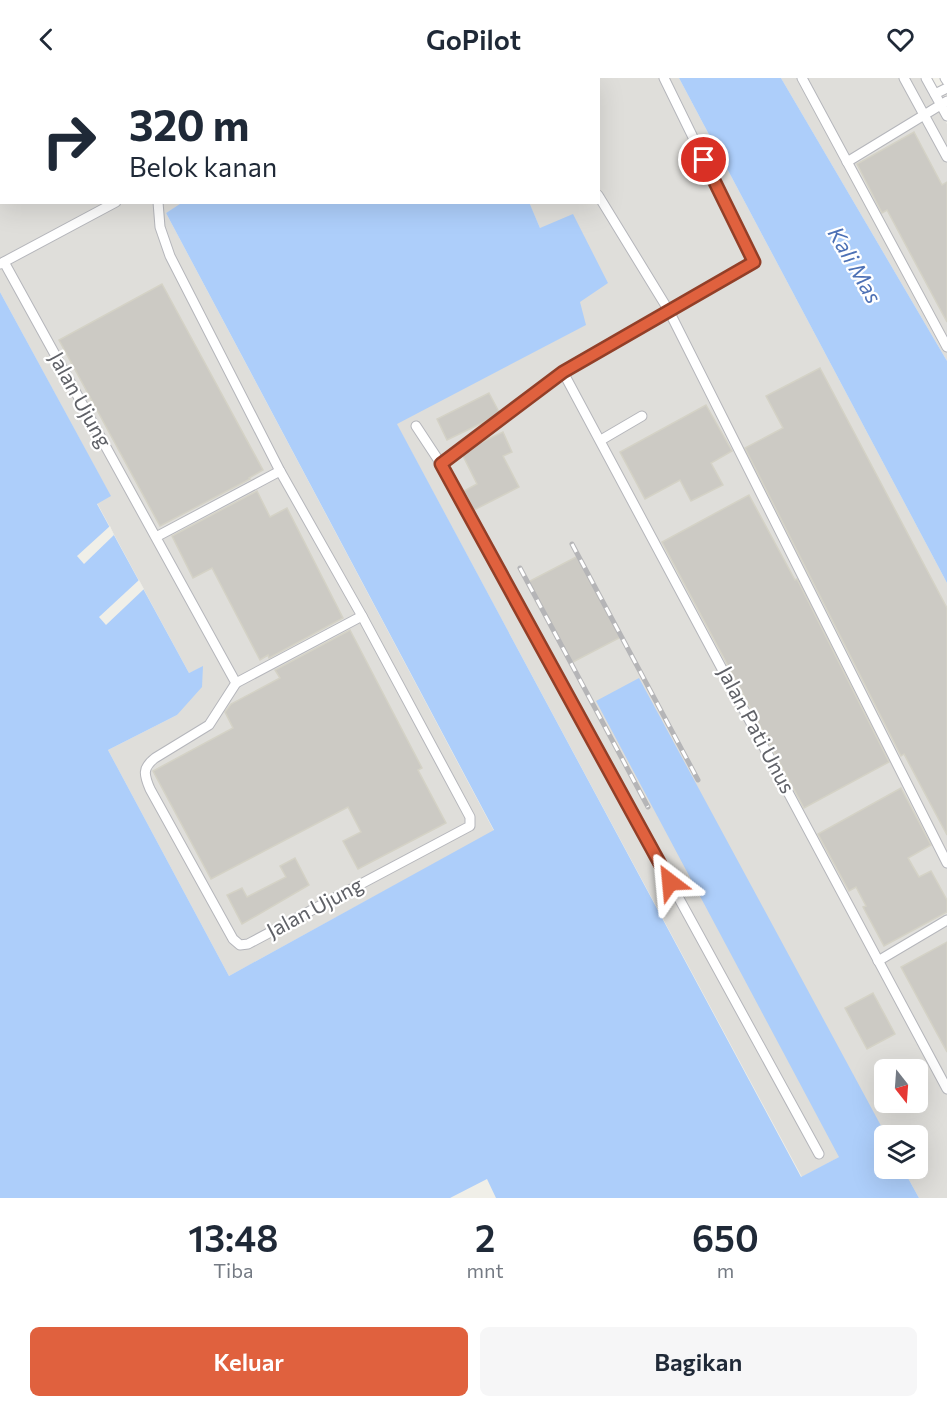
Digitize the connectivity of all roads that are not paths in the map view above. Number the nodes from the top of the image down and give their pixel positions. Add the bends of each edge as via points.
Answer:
1 (664, 78) edge
2 (801, 78) edge
3 (904, 78) edge
4 (926, 78) edge
5 (947, 88) edge
6 (935, 94) junction
7 (944, 103) edge
8 (924, 116) junction
9 (947, 116) edge
10 (947, 157) edge
11 (847, 162) junction
12 (600, 198) edge
13 (113, 204) edge
14 (158, 204) edge
15 (2, 263) edge
16 (669, 311) junction
17 (947, 347) edge
18 (563, 372) junction
19 (642, 417) dead end
20 (416, 426) dead end
21 (601, 440) junction
22 (441, 464) junction
23 (280, 471) junction
24 (156, 537) junction
25 (362, 616) junction
26 (236, 683) junction
27 (947, 863) edge
28 (947, 920) edge
29 (878, 961) junction
30 (947, 1089) edge
31 (819, 1154) dead end

1 - 16 street via 754,262
2 - 11 street
3 - 8 street
4 - 6 street
5 - 6 street
6 - 7 street
7 - 8 street
7 - 9 street
8 - 10 street
8 - 11 street
11 - 17 street
12 - 16 street
13 - 15 street, Jalan Ujung
14 - 23 street, Jalan Ujung via 160,227 170,256
15 - 24 street, Jalan Ujung
16 - 18 street
16 - 27 street
18 - 21 street, Jalan Pati Unus
18 - 22 street
19 - 21 street
20 - 22 street
21 - 29 street, Jalan Pati Unus
22 - 31 street
23 - 24 street
23 - 25 street, Jalan Ujung
24 - 26 street, Jalan Ujung
25 - 26 street
25 - 26 street, Jalan Ujung via 470,817 470,826 240,945 233,939 145,778 145,769 155,758 209,725
28 - 29 street
29 - 30 street, Jalan Pati Unus

